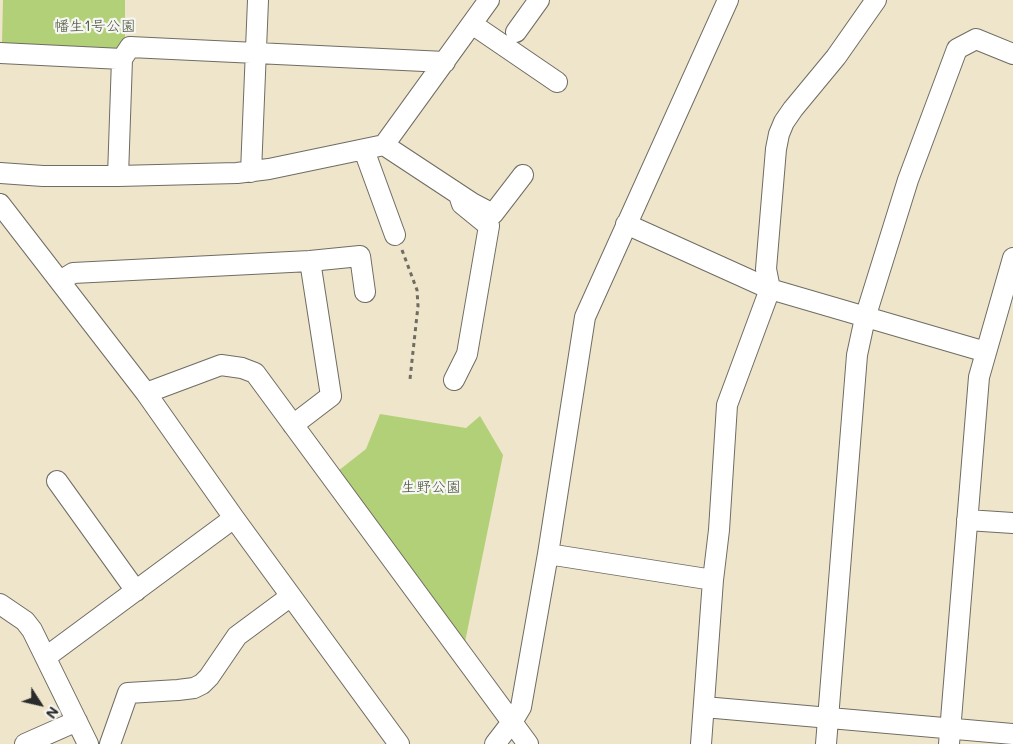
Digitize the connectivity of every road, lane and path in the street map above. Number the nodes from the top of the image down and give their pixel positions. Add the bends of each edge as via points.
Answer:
1 (258, 0) edge
2 (489, 0) edge
3 (539, 0) edge
4 (728, 0) edge
5 (876, 0) edge
6 (472, 24) junction
7 (516, 32) dead end
8 (0, 53) edge
9 (257, 54) junction
10 (1013, 54) edge
11 (122, 59) junction
12 (445, 62) junction
13 (558, 82) dead end
14 (384, 145) junction
15 (364, 150) junction
16 (251, 172) junction
17 (0, 173) edge
18 (523, 175) dead end
19 (118, 176) junction
20 (459, 195) junction
21 (0, 204) edge
22 (626, 224) junction
23 (396, 235) joint
24 (1013, 258) edge
25 (310, 261) junction
26 (60, 281) junction
27 (770, 290) junction
28 (366, 292) dead end
29 (865, 318) junction
30 (986, 352) junction
31 (410, 379) dead end
32 (454, 380) dead end
33 (146, 393) junction
34 (293, 425) junction
35 (57, 482) dead end
36 (234, 518) junction
37 (967, 520) junction
38 (1013, 523) edge
39 (548, 554) junction
40 (713, 580) junction
41 (136, 591) junction
42 (291, 596) junction
43 (0, 604) edge
44 (46, 657) junction
45 (704, 707) junction
46 (828, 717) junction
47 (76, 721) junction
48 (512, 722) junction
49 (1013, 734) edge
50 (949, 736) edge
51 (25, 744) edge
52 (88, 744) edge
53 (110, 744) edge
54 (399, 744) edge
55 (494, 744) edge
56 (528, 744) edge
57 (701, 744) edge
58 (826, 744) edge

1 - 9 street
2 - 6 street
3 - 7 street
4 - 22 street
5 - 27 street via 836,57 793,109 779,134 766,269
6 - 12 street
6 - 13 street
8 - 11 street
9 - 11 street via 130,47
9 - 12 street
9 - 16 street
10 - 29 street via 976,38 957,49 908,180
11 - 19 street
12 - 14 street
14 - 15 street
14 - 20 street
15 - 16 street
15 - 23 street
16 - 19 street
17 - 19 street
18 - 20 street via 493,214
20 - 32 street via 462,204 489,226 467,354
21 - 26 street
22 - 27 street
22 - 39 street via 585,317
23 - 31 path via 417,290
24 - 30 street
25 - 26 street via 73,273
25 - 28 street via 360,256
25 - 34 street via 331,396
26 - 33 street
27 - 29 street
27 - 40 street via 727,405
29 - 30 street
29 - 46 street via 855,372
30 - 37 street via 979,377
33 - 34 street via 221,365 242,368 255,373
33 - 36 street
34 - 48 street
35 - 41 street
36 - 41 street
36 - 42 street
37 - 38 street
37 - 50 street
39 - 40 street
39 - 48 street via 521,707
40 - 45 street
41 - 44 street
42 - 53 street via 237,636 202,684 178,690 128,693
42 - 54 street
43 - 44 street via 25,621
44 - 47 street
45 - 46 street
45 - 57 street
46 - 50 street
46 - 58 street
47 - 51 street
47 - 52 street
48 - 55 street
48 - 56 street
49 - 50 street

